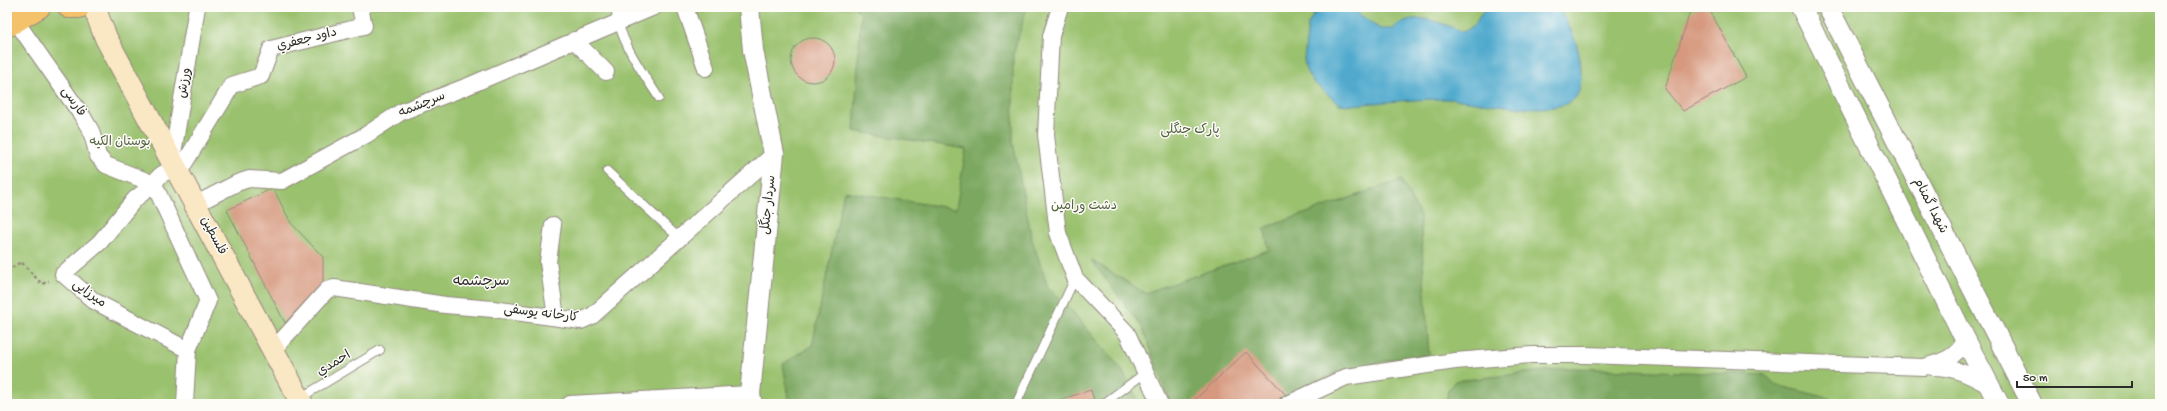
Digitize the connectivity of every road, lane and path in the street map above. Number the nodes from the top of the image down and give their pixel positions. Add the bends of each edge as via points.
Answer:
1 (39, 7) edge
2 (68, 7) edge
3 (79, 7) edge
4 (94, 7) edge
5 (197, 7) edge
6 (360, 7) edge
7 (615, 7) edge
8 (654, 7) edge
9 (684, 7) edge
10 (749, 7) edge
11 (1060, 7) edge
12 (1801, 7) edge
13 (1828, 7) edge
14 (11, 23) edge
15 (617, 24) junction
16 (574, 40) junction
17 (706, 68) dead end
18 (123, 69) junction
19 (606, 72) dead end
20 (659, 98) dead end
21 (774, 154) junction
22 (176, 166) junction
23 (607, 171) dead end
24 (154, 184) junction
25 (196, 204) junction
26 (553, 225) dead end
27 (679, 238) junction
28 (7, 271) edge
29 (63, 274) junction
30 (1075, 278) junction
31 (556, 317) junction
32 (1966, 342) junction
33 (188, 350) junction
34 (273, 350) junction
35 (380, 350) dead end
36 (1924, 367) junction
37 (1145, 373) junction
38 (1990, 386) junction
39 (751, 399) edge
40 (301, 401) edge
41 (185, 404) edge
42 (570, 404) edge
43 (1016, 404) edge
44 (1103, 404) edge
45 (1160, 404) edge
46 (1288, 404) edge
47 (1999, 404) edge
48 (2032, 404) edge

1 - 14 main road
2 - 3 main road
2 - 18 main road, فلسطین via 98,34
4 - 18 main road, فلسطین via 104,34
5 - 22 street, ورزش
6 - 22 street, داود جعفري via 364,26 271,49 261,76 232,85
7 - 15 lane
8 - 15 street, سرچشمه
9 - 17 street
10 - 21 street, سردار جنگل via 753,50
11 - 30 street via 1052,36 1046,135 1058,233
12 - 32 street, شهدا گمنام
13 - 48 street, شهدا گمنام
14 - 24 street, فارسی via 83,117 91,131 98,156 106,165
15 - 16 street, سرچشمه
15 - 20 lane
16 - 19 street
16 - 25 street, سرچشمه via 401,112 366,135 282,180 249,179
18 - 22 main road, فلسطین
21 - 27 street, کارخانه یوسفی
21 - 39 street, سردار جنگل
22 - 24 street, میرزایی via 158,176
22 - 25 main road, فلسطین
23 - 27 lane
24 - 29 street, میرزایی via 135,199 100,242
24 - 33 street via 208,302
25 - 34 main road, فلسطین
26 - 31 street via 548,262
27 - 31 street, کارخانه یوسفی via 592,316 581,321
28 - 29 path via 21,262 42,284
29 - 33 street, میرزایی via 94,301
30 - 37 street via 1127,333
30 - 43 lane
31 - 34 street, کارخانه یوسفی via 445,305 334,288 327,290
32 - 36 street via 1947,360
32 - 38 street, شهدا گمنام
33 - 41 street
34 - 40 main road, فلسطین
35 - 40 lane, احمدي
36 - 38 street via 1947,367 1968,374
36 - 46 street via 1532,355 1455,361 1346,377
37 - 44 lane
37 - 45 street
38 - 47 street, شهدا گمنام
39 - 42 street

